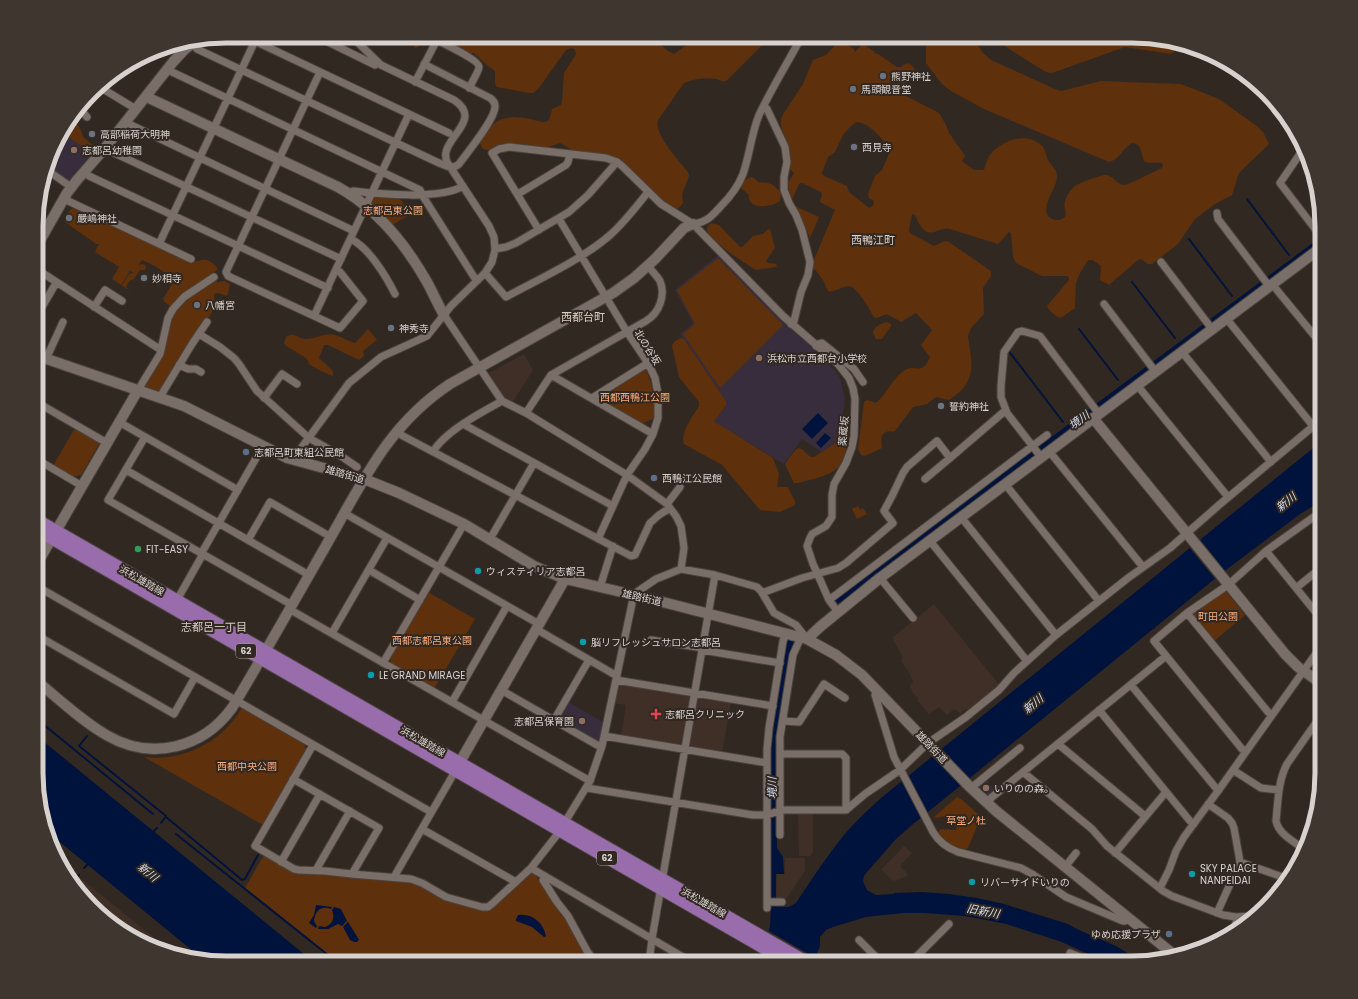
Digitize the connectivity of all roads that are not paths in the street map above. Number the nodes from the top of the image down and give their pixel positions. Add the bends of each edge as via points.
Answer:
1 (254, 43) edge
2 (259, 43) edge
3 (330, 43) edge
4 (358, 43) edge
5 (435, 43) edge
6 (443, 43) edge
7 (798, 43) edge
8 (196, 46) edge
9 (189, 47) edge
10 (377, 62) junction
11 (424, 64) junction
12 (168, 69) junction
13 (241, 70) junction
14 (320, 72) junction
15 (415, 82) junction
16 (469, 88) junction
17 (104, 89) edge
18 (147, 95) junction
19 (228, 99) junction
20 (307, 100) junction
21 (764, 106) junction
22 (136, 109) junction
23 (83, 112) edge
24 (409, 114) junction
25 (87, 117) dead end
26 (126, 122) junction
27 (214, 128) junction
28 (293, 130) junction
29 (449, 133) dead end
30 (396, 142) junction
31 (106, 147) junction
32 (570, 154) junction
33 (1300, 154) edge
34 (200, 158) junction
35 (279, 159) junction
36 (616, 162) junction
37 (451, 168) junction
38 (84, 171) junction
39 (382, 172) junction
40 (51, 173) edge
41 (186, 186) junction
42 (463, 186) junction
43 (71, 188) junction
44 (265, 189) junction
45 (648, 192) junction
46 (372, 193) junction
47 (350, 194) junction
48 (422, 194) junction
49 (518, 194) junction
50 (64, 199) junction
51 (366, 206) junction
52 (1217, 213) dead end
53 (173, 215) junction
54 (252, 217) junction
55 (558, 219) junction
56 (693, 224) junction
57 (1315, 228) edge
58 (539, 230) junction
59 (354, 231) junction
60 (43, 235) edge
61 (350, 240) junction
62 (159, 244) junction
63 (238, 246) junction
64 (495, 249) junction
65 (1315, 254) edge
66 (581, 256) junction
67 (191, 259) dead end
68 (341, 259) junction
69 (1161, 262) dead end
70 (648, 266) junction
71 (336, 270) junction
72 (485, 273) junction
73 (43, 274) edge
74 (214, 277) dead end
75 (478, 280) junction
76 (56, 283) junction
77 (1268, 283) junction
78 (328, 288) junction
79 (395, 294) dead end
80 (606, 298) junction
81 (122, 301) dead end
82 (1104, 304) dead end
83 (43, 305) edge
84 (94, 307) junction
85 (444, 315) junction
86 (314, 316) junction
87 (1226, 318) junction
88 (64, 322) dead end
89 (208, 322) dead end
90 (791, 324) junction
91 (1209, 325) junction
92 (627, 332) junction
93 (199, 334) junction
94 (1315, 336) edge
95 (816, 346) junction
96 (161, 350) junction
97 (1182, 352) junction
98 (43, 356) edge
99 (43, 358) edge
100 (648, 363) junction
101 (179, 365) junction
102 (1152, 367) junction
103 (479, 368) junction
104 (201, 372) dead end
105 (551, 375) junction
106 (863, 382) dead end
107 (297, 384) dead end
108 (1138, 385) junction
109 (138, 390) junction
110 (160, 397) junction
111 (264, 398) junction
112 (592, 398) junction
113 (502, 401) junction
114 (43, 406) edge
115 (1006, 410) junction
116 (526, 412) junction
117 (1095, 412) junction
118 (119, 422) junction
119 (464, 424) junction
120 (1313, 426) joint
121 (396, 431) junction
122 (653, 434) junction
123 (1047, 435) dead end
124 (145, 437) junction
125 (309, 438) junction
126 (107, 443) junction
127 (263, 446) junction
128 (1039, 451) junction
129 (433, 452) junction
130 (950, 458) junction
131 (295, 460) junction
132 (1271, 462) junction
133 (43, 463) edge
134 (534, 463) junction
135 (353, 467) dead end
136 (126, 470) junction
137 (627, 475) junction
138 (364, 479) junction
139 (925, 479) dead end
140 (1005, 484) junction
141 (82, 486) junction
142 (680, 487) dead end
143 (238, 490) junction
144 (516, 496) junction
145 (1228, 497) junction
146 (613, 506) junction
147 (668, 506) junction
148 (344, 513) junction
149 (1315, 516) edge
150 (961, 517) junction
151 (219, 523) junction
152 (464, 524) junction
153 (43, 525) edge
154 (43, 532) edge
155 (53, 535) junction
156 (1189, 536) junction
157 (331, 537) junction
158 (387, 538) junction
159 (598, 538) junction
160 (490, 539) junction
161 (248, 540) junction
162 (930, 541) junction
163 (613, 546) junction
164 (1266, 551) junction
165 (43, 553) edge
166 (202, 554) junction
167 (439, 567) junction
168 (1143, 567) junction
169 (681, 569) junction
170 (369, 570) junction
171 (817, 573) junction
172 (1315, 573) edge
173 (309, 575) junction
174 (715, 575) junction
175 (880, 578) junction
176 (565, 579) junction
177 (1226, 582) junction
178 (600, 587) junction
179 (1296, 588) junction
180 (43, 590) edge
181 (634, 594) junction
182 (762, 594) junction
183 (177, 600) junction
184 (420, 600) junction
185 (829, 600) junction
186 (1099, 601) junction
187 (507, 606) junction
188 (291, 607) junction
189 (1315, 611) edge
190 (838, 612) junction
191 (709, 613) junction
192 (1187, 613) junction
193 (913, 618) dead end
194 (538, 627) junction
195 (332, 633) junction
196 (1056, 635) junction
197 (797, 636) junction
198 (43, 639) edge
199 (652, 640) dead end
200 (702, 649) junction
201 (263, 655) junction
202 (1315, 655) edge
203 (1166, 656) junction
204 (589, 660) junction
205 (1027, 661) junction
206 (384, 663) junction
207 (780, 663) junction
208 (1303, 671) junction
209 (195, 677) junction
210 (616, 678) junction
211 (1315, 679) edge
212 (1131, 685) junction
213 (43, 686) edge
214 (501, 690) junction
215 (878, 692) junction
216 (694, 693) junction
217 (845, 698) dead end
218 (237, 701) junction
219 (452, 702) junction
220 (773, 706) junction
221 (1099, 710) junction
222 (1272, 714) junction
223 (484, 720) junction
224 (554, 720) junction
225 (783, 721) junction
226 (1315, 724) edge
227 (604, 736) junction
228 (1058, 744) junction
229 (313, 745) junction
230 (602, 746) junction
231 (930, 746) junction
232 (1020, 748) dead end
233 (684, 749) junction
234 (1246, 751) junction
235 (780, 754) junction
236 (767, 763) junction
237 (457, 767) junction
238 (1233, 770) junction
239 (901, 771) junction
240 (1023, 772) junction
241 (293, 779) junction
242 (589, 784) junction
243 (970, 787) junction
244 (1219, 790) junction
245 (1279, 790) junction
246 (1166, 792) junction
247 (320, 794) junction
248 (676, 802) junction
249 (987, 803) junction
250 (1208, 804) junction
251 (846, 810) junction
252 (350, 811) junction
253 (779, 811) junction
254 (431, 812) junction
255 (768, 815) junction
256 (1145, 816) junction
257 (1194, 824) junction
258 (562, 827) junction
259 (422, 829) junction
260 (780, 835) dead end
261 (1300, 846) edge
262 (1076, 853) dead end
263 (1115, 853) junction
264 (282, 862) junction
265 (1240, 862) junction
266 (1065, 867) junction
267 (531, 868) junction
268 (316, 870) junction
269 (352, 874) junction
270 (545, 876) junction
271 (394, 877) junction
272 (1283, 877) edge
273 (516, 882) junction
274 (662, 883) junction
275 (1160, 888) junction
276 (782, 902) dead end
277 (1217, 913) junction
278 (1246, 916) edge
279 (1236, 917) junction
280 (1128, 918) junction
281 (949, 924) dead end
282 (1236, 924) edge
283 (652, 939) junction
284 (859, 940) dead end
285 (761, 941) junction
286 (1170, 952) edge
287 (1070, 953) dead end
288 (591, 956) edge
289 (650, 956) edge
290 (681, 956) edge
291 (780, 956) edge
292 (793, 956) edge
293 (875, 956) edge
294 (917, 956) edge
295 (1077, 956) edge

1 - 13 street
2 - 14 street
3 - 10 street via 375,65
4 - 10 street
5 - 11 street
6 - 16 street via 468,56 478,65 479,69
7 - 21 street
8 - 13 street
9 - 12 street
10 - 15 street
11 - 15 street
11 - 16 street
12 - 18 street
12 - 19 street
13 - 19 street
13 - 20 street
14 - 20 street
14 - 24 street
15 - 37 street via 454,100 464,112 462,126 446,152
16 - 37 street via 493,101 495,108 459,164
17 - 22 street
18 - 22 street
18 - 27 street
19 - 27 street
19 - 28 street
20 - 28 street
20 - 30 street
21 - 56 street via 752,133 746,166 737,186 710,218 702,223
21 - 90 street via 785,147 787,162 784,190 802,230 810,262
22 - 26 street
23 - 25 street
24 - 29 street
24 - 30 street
26 - 31 street
26 - 34 street
27 - 34 street
27 - 35 street
28 - 35 street
28 - 39 street
30 - 37 street
30 - 39 street
31 - 38 street
31 - 41 street
32 - 36 street via 606,158
32 - 49 street via 566,165
32 - 49 street via 509,147 492,153
33 - 57 street via 1280,183
34 - 41 street
34 - 44 street
35 - 44 street
35 - 47 street
36 - 45 street, 薬蔵坂
36 - 55 street via 579,204
37 - 42 street
38 - 43 street
38 - 53 street via 89,176
39 - 46 street
39 - 48 street via 419,189
40 - 43 street
41 - 53 street
41 - 54 street
42 - 48 street via 443,192
42 - 64 street via 489,226 494,237
43 - 50 street
44 - 54 street
44 - 59 street
45 - 56 street, 薬蔵坂 via 666,208
45 - 66 street via 617,228
46 - 47 street via 353,191
46 - 48 street
46 - 51 street
47 - 51 street
48 - 75 street
49 - 58 street
50 - 60 street
50 - 62 street
51 - 59 street
51 - 85 street via 410,255
52 - 77 street via 1218,219
53 - 62 street
53 - 63 street
54 - 63 street
54 - 68 street
55 - 58 street
55 - 66 street, 北の谷坂
56 - 70 street via 684,228
56 - 90 street, 薬蔵坂
58 - 64 street via 511,245
59 - 61 street
61 - 68 street
61 - 79 street via 357,243 372,258
62 - 67 street
63 - 78 street
63 - 86 street via 226,272 228,276
64 - 72 street via 492,262
65 - 77 street
66 - 72 street via 506,297
66 - 80 street, 北の谷坂
68 - 71 street
69 - 91 street
70 - 80 street
70 - 92 street via 662,286 660,305 651,318
71 - 78 street
71 - 86 street via 363,301 340,328
72 - 75 street
73 - 76 street
74 - 96 street via 184,297 173,309 168,318
75 - 85 street
76 - 83 street
76 - 84 street
77 - 87 street
77 - 94 street
78 - 86 street
80 - 92 street, 北の谷坂
80 - 103 street
81 - 84 street via 105,290
82 - 102 street
84 - 96 street
85 - 103 street
85 - 125 street via 426,336 381,357 354,379
87 - 91 street
87 - 120 street
88 - 98 street
89 - 93 street
90 - 95 street, 薬蔵坂
91 - 97 street
92 - 100 street, 北の谷坂
92 - 105 street
93 - 101 street
93 - 111 street via 237,361
95 - 106 street via 822,343 854,369
95 - 171 street, 薬蔵坂 via 846,373 855,399 853,442 849,458 834,484 832,517 826,526 812,534 807,546
96 - 109 street
97 - 102 street
97 - 132 street
99 - 109 street, 雄踏街道
100 - 112 street
100 - 122 street, 北の谷坂 via 655,378 659,398 658,418
101 - 104 street via 188,370 196,369
101 - 110 street
102 - 108 street
103 - 113 street
103 - 121 street via 433,396
105 - 112 street
105 - 116 street
107 - 111 street via 282,374
108 - 117 street
108 - 145 street
109 - 110 street, 雄踏街道
109 - 118 street
110 - 127 street, 雄踏街道 via 199,412
111 - 125 street
112 - 122 street
113 - 116 street
113 - 119 street
114 - 126 street
115 - 117 street via 1001,392 1004,352 1020,331 1040,336
115 - 128 street
115 - 130 street
116 - 137 street
117 - 128 street
117 - 156 street
118 - 124 street
118 - 126 street
119 - 129 street
119 - 134 street
120 - 132 street
121 - 129 street
121 - 138 street
122 - 137 street, 北の谷坂 via 646,449
123 - 128 street
124 - 136 street
124 - 143 street
125 - 131 street
125 - 135 street via 341,456
126 - 141 street
127 - 131 street, 雄踏街道
127 - 143 street
128 - 140 street
128 - 168 street
128 - 185 street
129 - 144 street
130 - 139 street
130 - 171 street via 937,440 903,473 884,511 893,523 842,566
131 - 138 street, 雄踏街道
132 - 145 street
133 - 141 street
134 - 144 street
134 - 146 street
136 - 151 street
136 - 166 street via 108,500
137 - 146 street, 北の谷坂
137 - 147 street
138 - 148 street
138 - 152 street, 雄踏街道 via 421,502
140 - 150 street
140 - 186 street
141 - 155 street
142 - 147 street
143 - 151 street
144 - 159 street
144 - 160 street
145 - 156 street
146 - 159 street, 北の谷坂
147 - 163 street via 650,524 635,555 631,556
147 - 169 street via 681,526 684,548
148 - 157 street
148 - 158 street
149 - 164 street
150 - 162 street
150 - 196 street
151 - 161 street
151 - 166 street
152 - 160 street, 雄踏街道
152 - 167 street
153 - 155 main road, 浜松雄踏線 / 62
154 - 155 main road, 浜松雄踏線 / 62
155 - 165 street
155 - 183 main road, 浜松雄踏線 / 62
155 - 201 main road, 浜松雄踏線 / 62
156 - 168 street
156 - 177 street
157 - 161 street via 270,502
157 - 173 street
158 - 167 street
158 - 170 street
159 - 163 street
160 - 176 street, 雄踏街道 via 534,566
161 - 173 street
162 - 175 street
162 - 205 street
163 - 178 street
164 - 177 street
164 - 179 street
166 - 183 street
166 - 188 street
167 - 184 street
167 - 187 street
168 - 186 street
169 - 174 street
169 - 181 street via 656,579
170 - 184 street
170 - 195 street
171 - 182 street
171 - 185 street, 薬蔵坂
172 - 179 street
173 - 188 street
174 - 182 street via 754,586
174 - 191 street
175 - 190 street
175 - 193 street
176 - 178 street, 雄踏街道
176 - 194 street
177 - 192 street
177 - 208 street via 1285,654
178 - 181 street, 雄踏街道
179 - 189 street
180 - 209 street
181 - 191 street, 雄踏街道
181 - 210 street
182 - 197 street via 774,613 796,625
183 - 201 main road, 浜松雄踏線 / 62
184 - 206 street
185 - 190 street, 薬蔵坂
186 - 196 street
187 - 194 street
187 - 219 street
188 - 195 street
188 - 201 street
190 - 197 street
191 - 197 street, 雄踏街道
191 - 200 street
192 - 203 street via 1154,641
192 - 222 street
194 - 204 street
194 - 214 street
195 - 206 street
196 - 205 street
197 - 207 street via 784,640
197 - 215 street, 雄踏街道 via 845,661
197 - 225 street
198 - 209 street via 174,714
199 - 200 street
200 - 207 street
200 - 216 street
201 - 218 street
201 - 237 main road, 浜松雄踏線 / 62
202 - 208 street
203 - 212 street
203 - 234 street
204 - 210 street
204 - 224 street
205 - 231 street via 999,690
206 - 219 street
207 - 220 street
208 - 211 street
208 - 222 street
209 - 218 street
210 - 216 street
210 - 227 street
212 - 221 street
212 - 244 street
213 - 218 street via 107,736 147,748 172,747 199,738 222,721
214 - 223 street
214 - 224 street
215 - 231 street, 雄踏街道
215 - 239 street via 875,695 892,752
216 - 220 street
216 - 233 street
217 - 225 street via 824,684 799,722
218 - 229 street
219 - 223 street
220 - 236 street
221 - 228 street
221 - 246 street
222 - 234 street
223 - 237 street
223 - 242 street
224 - 230 street
225 - 235 street
226 - 245 street via 1286,764
227 - 230 street
227 - 233 street
228 - 240 street
228 - 256 street
229 - 241 street
229 - 254 street
230 - 242 street
231 - 239 street
231 - 243 street, 雄踏街道
232 - 243 street
233 - 236 street
233 - 248 street
234 - 238 street
235 - 251 street via 842,754 846,758
235 - 253 street
236 - 255 street
237 - 254 street
237 - 258 main road, 浜松雄踏線 / 62
238 - 244 street
238 - 245 street via 1261,788
239 - 251 street
239 - 280 street via 936,836 949,848 1021,868 1066,897 1123,921
240 - 249 street
240 - 263 street via 1092,829
241 - 247 street
241 - 264 street via 255,846
242 - 248 street
242 - 258 street
243 - 249 street, 雄踏街道
244 - 250 street
245 - 261 street via 1277,826
246 - 256 street
246 - 257 street
247 - 252 street
247 - 264 street
248 - 255 street via 753,815
248 - 274 street
249 - 266 street, 雄踏街道
250 - 257 street
250 - 265 street via 1232,823
251 - 253 street
252 - 268 street
252 - 269 street via 379,828
253 - 255 street
253 - 260 street
254 - 259 street
255 - 276 street via 768,904
256 - 263 street
257 - 275 street via 1180,843
258 - 267 street
258 - 274 main road, 浜松雄踏線 / 62
259 - 271 street
259 - 273 street
262 - 266 street
263 - 275 street
264 - 268 street via 299,870
265 - 272 street
265 - 277 street
266 - 280 street, 雄踏街道
267 - 270 street
267 - 273 street
268 - 269 street
269 - 271 street
270 - 283 street
270 - 288 street via 544,880
271 - 273 street via 417,881 446,896 485,907 491,905
274 - 283 street
274 - 285 main road, 浜松雄踏線 / 62
275 - 277 street via 1172,896
277 - 279 street
278 - 279 street
279 - 282 street
280 - 286 street, 雄踏街道
281 - 294 street
283 - 289 street
283 - 290 street
284 - 293 street
285 - 291 main road, 浜松雄踏線 / 62
285 - 292 main road, 浜松雄踏線 / 62
287 - 295 street

